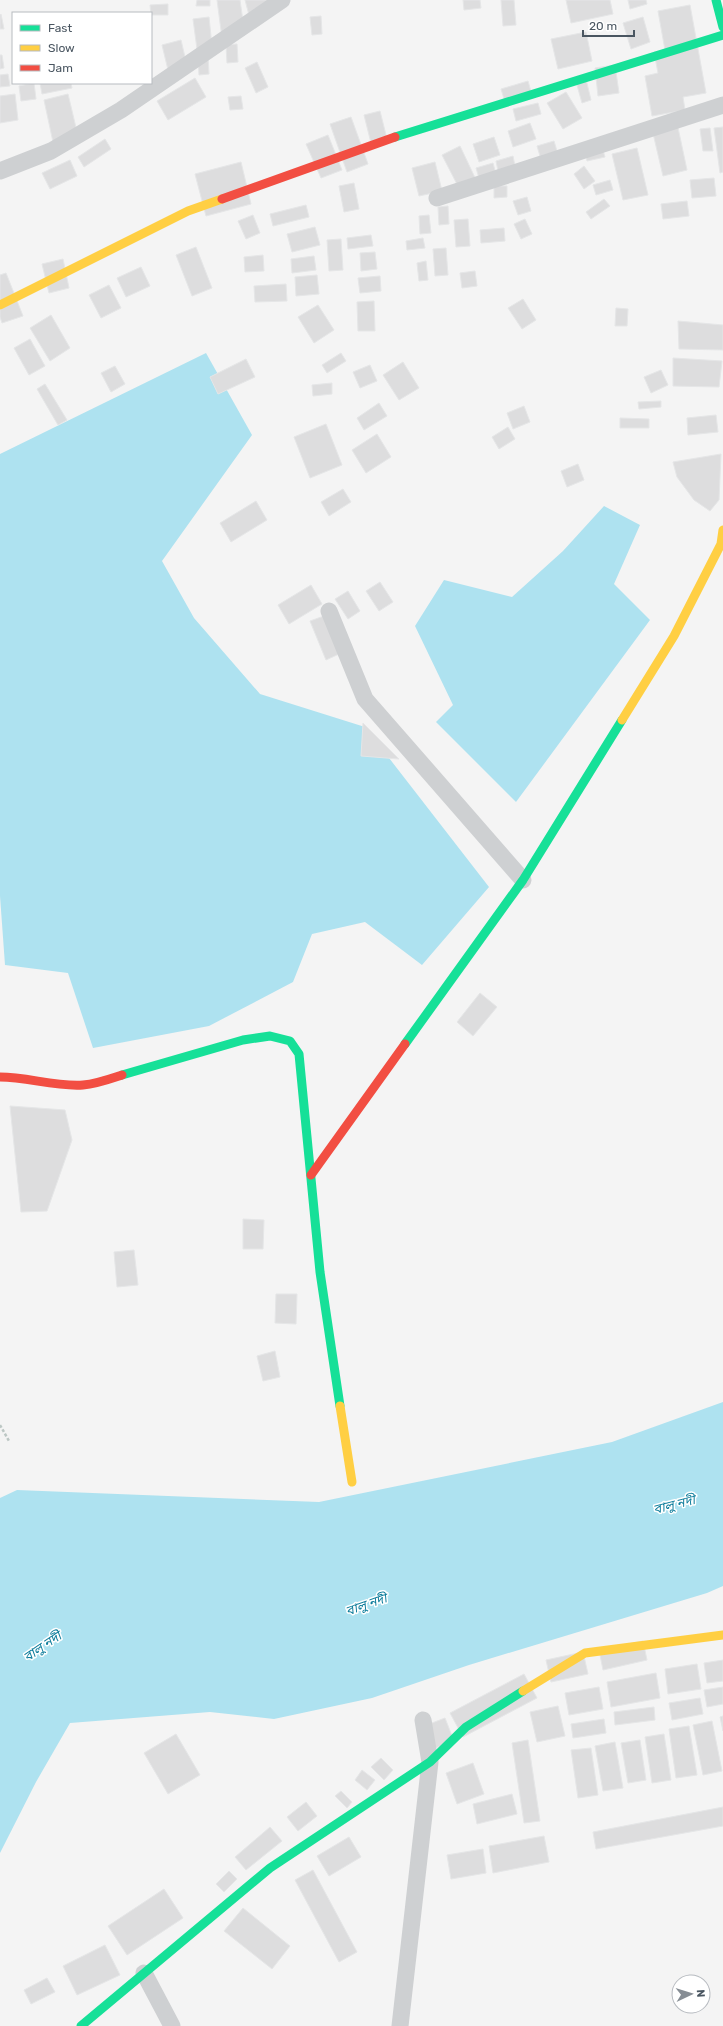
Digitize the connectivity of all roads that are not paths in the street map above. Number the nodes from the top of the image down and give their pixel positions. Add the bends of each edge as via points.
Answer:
1 (282, 0) edge
2 (723, 35) edge
3 (723, 105) edge
4 (0, 171) edge
5 (437, 198) dead end
6 (0, 305) edge
7 (722, 540) edge
8 (329, 611) dead end
9 (522, 880) junction
10 (0, 1077) edge
11 (311, 1175) junction
12 (352, 1482) dead end
13 (723, 1635) edge
14 (423, 1720) dead end
15 (430, 1762) junction
16 (144, 1973) junction
17 (81, 2026) edge
18 (172, 2026) edge
19 (400, 2026) edge

1 - 4 street via 121,110 51,151
2 - 6 street via 383,141 188,211
3 - 5 street
7 - 9 street via 674,636
8 - 9 street via 365,700
9 - 11 street
10 - 11 street via 18,1077 51,1084 84,1085 148,1069 243,1040 270,1036 290,1041 299,1054
11 - 12 street via 320,1272
13 - 15 street via 585,1653 466,1727
14 - 15 street
15 - 16 street via 270,1868
15 - 19 street
16 - 17 street
16 - 18 street

